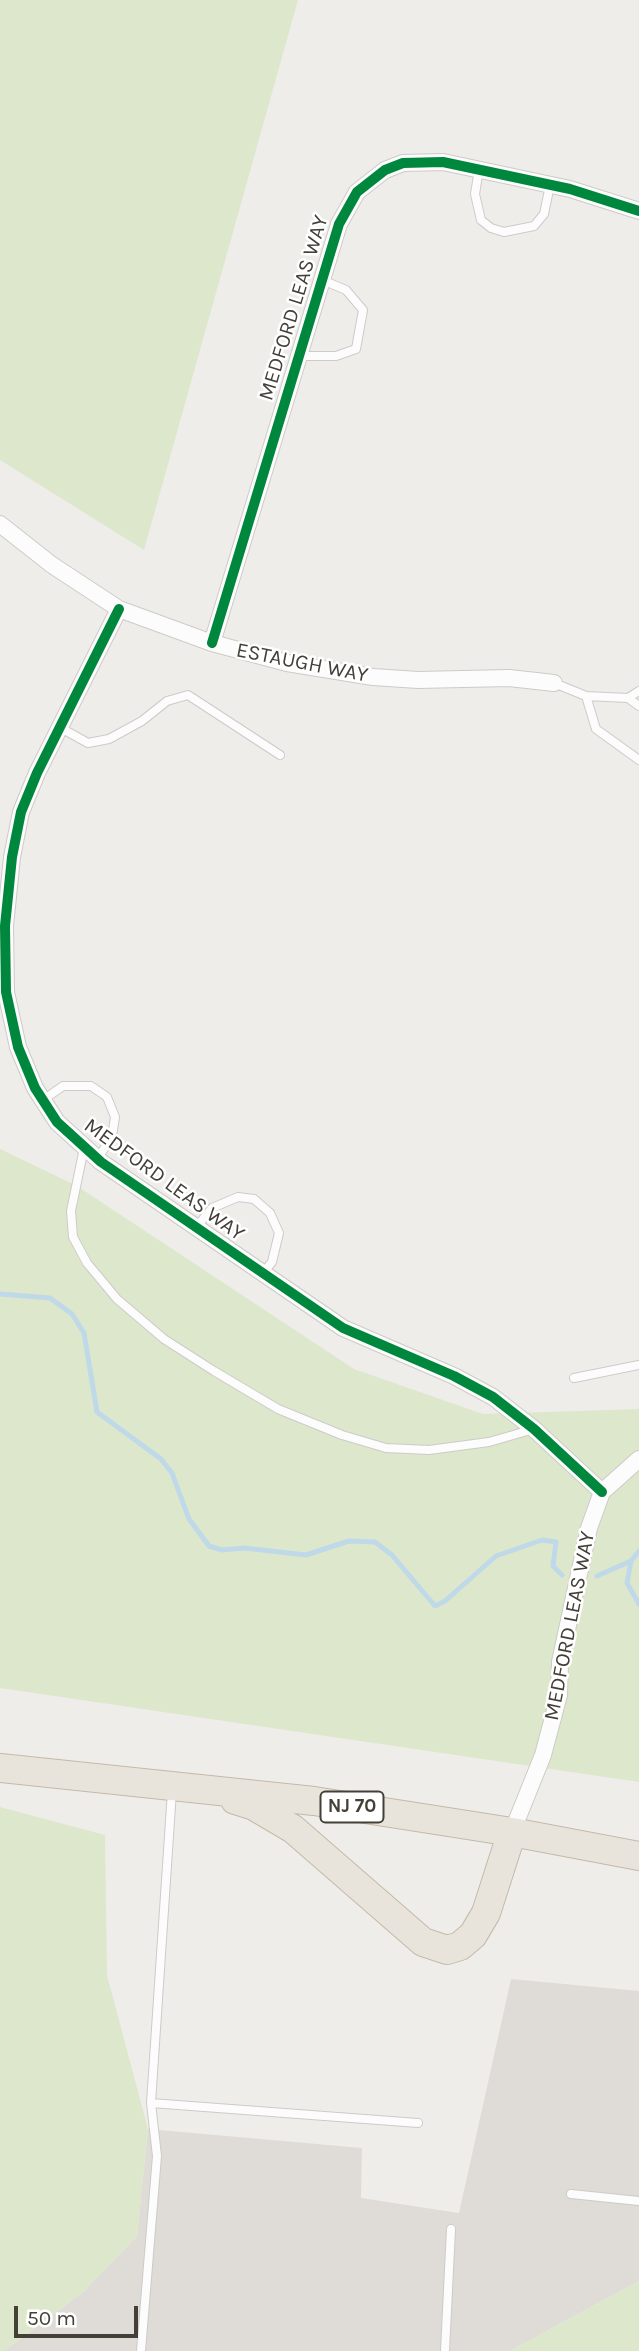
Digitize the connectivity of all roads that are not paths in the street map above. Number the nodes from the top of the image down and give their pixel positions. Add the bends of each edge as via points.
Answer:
1 (479, 169) junction
2 (550, 185) junction
3 (639, 211) edge
4 (322, 280) junction
5 (299, 356) junction
6 (0, 524) edge
7 (119, 609) junction
8 (212, 643) junction
9 (554, 682) joint
10 (639, 691) edge
11 (586, 696) junction
12 (628, 698) junction
13 (639, 706) edge
14 (59, 727) junction
15 (280, 755) dead end
16 (639, 760) edge
17 (4, 1008) edge
18 (43, 1100) junction
19 (84, 1148) junction
20 (97, 1159) junction
21 (195, 1229) junction
22 (261, 1275) junction
23 (639, 1365) edge
24 (574, 1378) dead end
25 (534, 1429) junction
26 (639, 1460) edge
27 (601, 1492) junction
28 (0, 1768) edge
29 (182, 1785) junction
30 (512, 1832) junction
31 (639, 1856) edge
32 (151, 2103) junction
33 (418, 2123) dead end
34 (571, 2194) dead end
35 (639, 2201) edge
36 (451, 2229) dead end
37 (141, 2351) edge
38 (445, 2351) edge

1 - 2 street, MEDFORD LEAS WAY
1 - 2 lane via 478,214 491,228 504,232 534,226 544,214
1 - 4 street, MEDFORD LEAS WAY via 422,161 403,163 371,179 347,207
2 - 3 street, MEDFORD LEAS WAY
4 - 5 street, MEDFORD LEAS WAY
4 - 5 lane via 346,290 363,310 356,349 337,356
5 - 8 street, MEDFORD LEAS WAY
6 - 7 street, ESTAUGH WAY
7 - 8 street, ESTAUGH WAY
7 - 14 street, MEDFORD LEAS WAY
8 - 9 street, ESTAUGH WAY via 287,663 373,677
9 - 11 lane
10 - 12 lane
11 - 12 lane
11 - 16 lane via 596,729
12 - 13 lane
14 - 15 lane via 88,743 109,739 167,701 188,695
14 - 17 street, MEDFORD LEAS WAY via 21,812 12,857
17 - 18 street, MEDFORD LEAS WAY
18 - 19 street, MEDFORD LEAS WAY via 57,1122
18 - 20 lane via 62,1086 91,1086 107,1097 115,1117 112,1137
19 - 20 street, MEDFORD LEAS WAY
19 - 25 lane via 71,1211 73,1237 87,1262 117,1299 164,1339 214,1371 278,1409 386,1448 429,1450 489,1442
20 - 21 street, MEDFORD LEAS WAY
21 - 22 street, MEDFORD LEAS WAY
21 - 22 lane via 212,1208 238,1197 254,1199 270,1213 279,1233 272,1262
22 - 25 street, MEDFORD LEAS WAY via 343,1328 494,1397
23 - 24 lane
25 - 27 street, MEDFORD LEAS WAY
26 - 27 street
27 - 30 street, MEDFORD LEAS WAY via 582,1553 560,1662 559,1695
28 - 29 highway, NJ 70
29 - 30 highway, NJ 70
29 - 30 highway via 254,1806 293,1829 423,1942 447,1950 473,1935 486,1913
29 - 32 lane
30 - 31 highway, NJ 70
32 - 33 lane
32 - 37 lane via 157,2156
34 - 35 lane
36 - 38 lane

